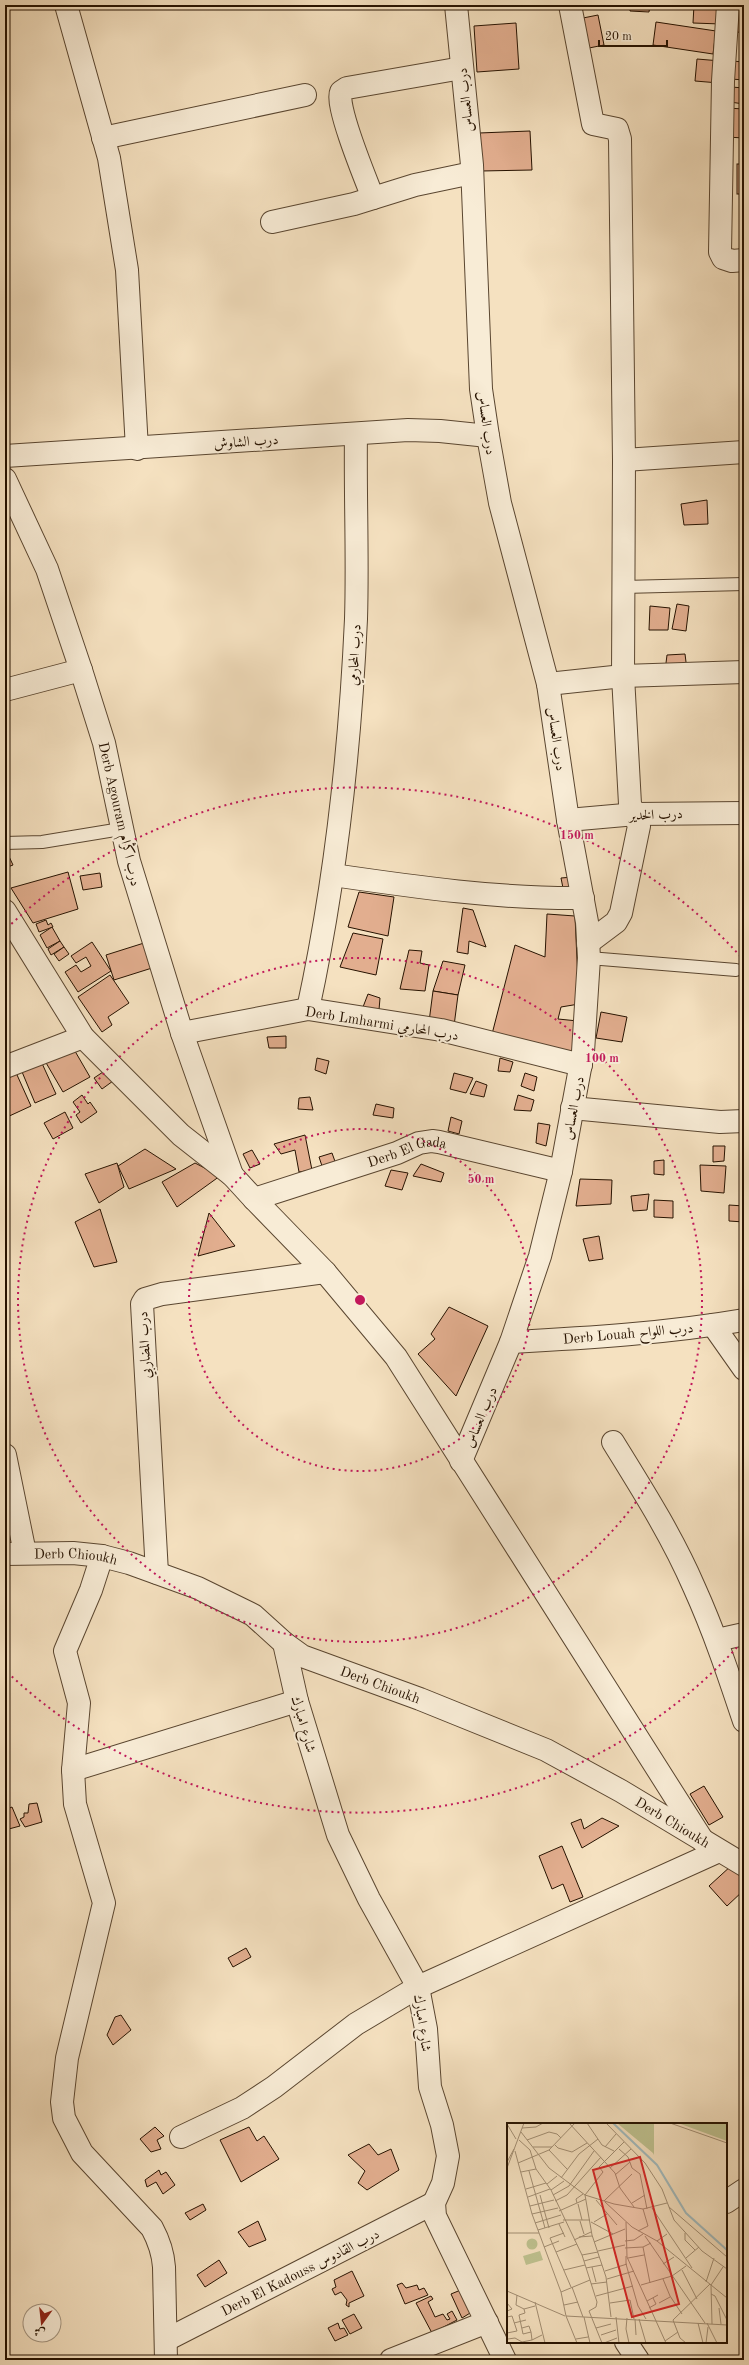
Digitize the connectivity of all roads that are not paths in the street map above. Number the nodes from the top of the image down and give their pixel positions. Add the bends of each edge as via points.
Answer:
1 (66, 5) edge
2 (456, 5) edge
3 (570, 5) edge
4 (728, 5) edge
5 (462, 68) junction
6 (305, 95) dead end
7 (103, 138) junction
8 (472, 172) junction
9 (372, 198) junction
10 (272, 222) dead end
11 (744, 260) edge
12 (356, 434) junction
13 (488, 436) junction
14 (137, 449) junction
15 (744, 452) edge
16 (5, 456) edge
17 (624, 460) junction
18 (5, 479) edge
19 (744, 584) edge
20 (622, 587) junction
21 (81, 670) junction
22 (744, 672) edge
23 (623, 676) junction
24 (548, 684) junction
25 (5, 690) edge
26 (744, 813) edge
27 (636, 814) junction
28 (568, 820) junction
29 (121, 829) junction
30 (5, 843) edge
31 (333, 875) junction
32 (582, 898) junction
33 (5, 911) edge
34 (588, 950) junction
35 (736, 970) dead end
36 (308, 1008) junction
37 (182, 1033) junction
38 (83, 1037) junction
39 (581, 1066) junction
40 (5, 1067) edge
41 (572, 1108) junction
42 (744, 1121) edge
43 (561, 1171) junction
44 (232, 1175) junction
45 (254, 1198) junction
46 (325, 1272) junction
47 (744, 1320) edge
48 (713, 1325) junction
49 (511, 1342) junction
50 (744, 1369) edge
51 (613, 1442) dead end
52 (5, 1455) edge
53 (461, 1461) junction
54 (15, 1553) edge
55 (102, 1556) junction
56 (157, 1573) junction
57 (744, 1634) edge
58 (716, 1640) junction
59 (284, 1643) junction
60 (297, 1701) junction
61 (744, 1721) edge
62 (73, 1770) junction
63 (711, 1846) junction
64 (744, 1865) edge
65 (418, 1988) junction
66 (181, 2137) dead end
67 (744, 2190) edge
68 (727, 2201) edge
69 (434, 2203) junction
70 (487, 2322) junction
71 (627, 2343) edge
72 (166, 2350) edge
73 (391, 2360) edge
74 (505, 2360) edge
75 (638, 2360) edge

1 - 7 street
2 - 5 street, درب العساس
3 - 17 street via 593,124 612,127 619,133
4 - 11 street via 723,81 720,252 727,260
5 - 8 street, درب العساس
5 - 9 street via 347,88 341,92 340,100 348,131
6 - 7 street
7 - 14 street via 109,158 127,270
8 - 9 street
8 - 13 street, درب العساس via 480,368
9 - 10 street
12 - 13 street, درب الشاوش via 423,430
12 - 14 street, درب الشاوش
12 - 31 street, درب المحارمي via 356,581 351,708 346,780
13 - 24 street, درب العساس via 500,503
14 - 16 street, درب الشاوش
15 - 17 street
17 - 20 street
18 - 21 street, Derb Agouram درب اڭرام via 47,570
19 - 20 lane
20 - 23 street
21 - 25 street
21 - 29 street, Derb Agouram درب اڭرام via 104,743
22 - 23 street
23 - 24 street
23 - 27 street via 628,785 630,804
24 - 28 street, درب العساس
26 - 27 street, درب الخدير
27 - 28 street, درب الخدير
27 - 34 street via 639,836 621,913 616,922
28 - 32 street, درب العساس
29 - 30 lane via 42,842
29 - 37 street, Derb Agouram درب اڭرام
31 - 32 street via 489,894
31 - 36 street, درب المحارمي via 321,950
32 - 34 street, درب العساس
33 - 38 street
34 - 35 lane
34 - 39 street, درب العساس
36 - 37 street, Derb Lmharmi درب المحارمي
36 - 39 street, Derb Lmharmi درب المحارمي via 441,1030
37 - 44 street, Derb Agouram درب اڭرام
38 - 40 street
38 - 44 street via 180,1135
39 - 41 street, درب العساس
41 - 42 street via 720,1122
41 - 43 street, درب العساس
43 - 45 street, Derb El Gada via 426,1141
43 - 49 street, درب العساس via 540,1256
44 - 45 street
45 - 46 street
46 - 53 street via 396,1357
46 - 56 street, درب المضاربي via 162,1294 145,1299 142,1304
47 - 48 street, Derb Louah درب اللواح
48 - 49 street, Derb Louah درب اللواح via 574,1339
48 - 50 street
49 - 53 street, درب العساس
51 - 58 street via 674,1546
52 - 54 street
53 - 63 street
54 - 55 street, Derb Chioukh
55 - 56 street, Derb Chioukh
55 - 62 street via 91,1590 65,1651 79,1703
56 - 59 street, Derb Chioukh via 198,1588 253,1615
57 - 58 street
58 - 61 street
59 - 60 street, شارع امبارك
59 - 63 street, Derb Chioukh via 317,1663 420,1699 546,1750 621,1791
60 - 62 street
60 - 65 street, شارع امبارك via 338,1835 369,1899
62 - 72 street via 75,1804 104,1903 67,2058 62,2102 64,2118 82,2153 152,2228 158,2239 163,2254
63 - 64 street, Derb Chioukh
63 - 65 street
65 - 66 street via 356,2024 274,2088 242,2108
65 - 69 street, شارع امبارك via 426,2029 430,2087 442,2125 448,2156 443,2183
67 - 68 street
69 - 70 street via 437,2223
69 - 72 street, Derb El Kadouss درب القادوس
70 - 73 street
70 - 74 street
71 - 75 street

